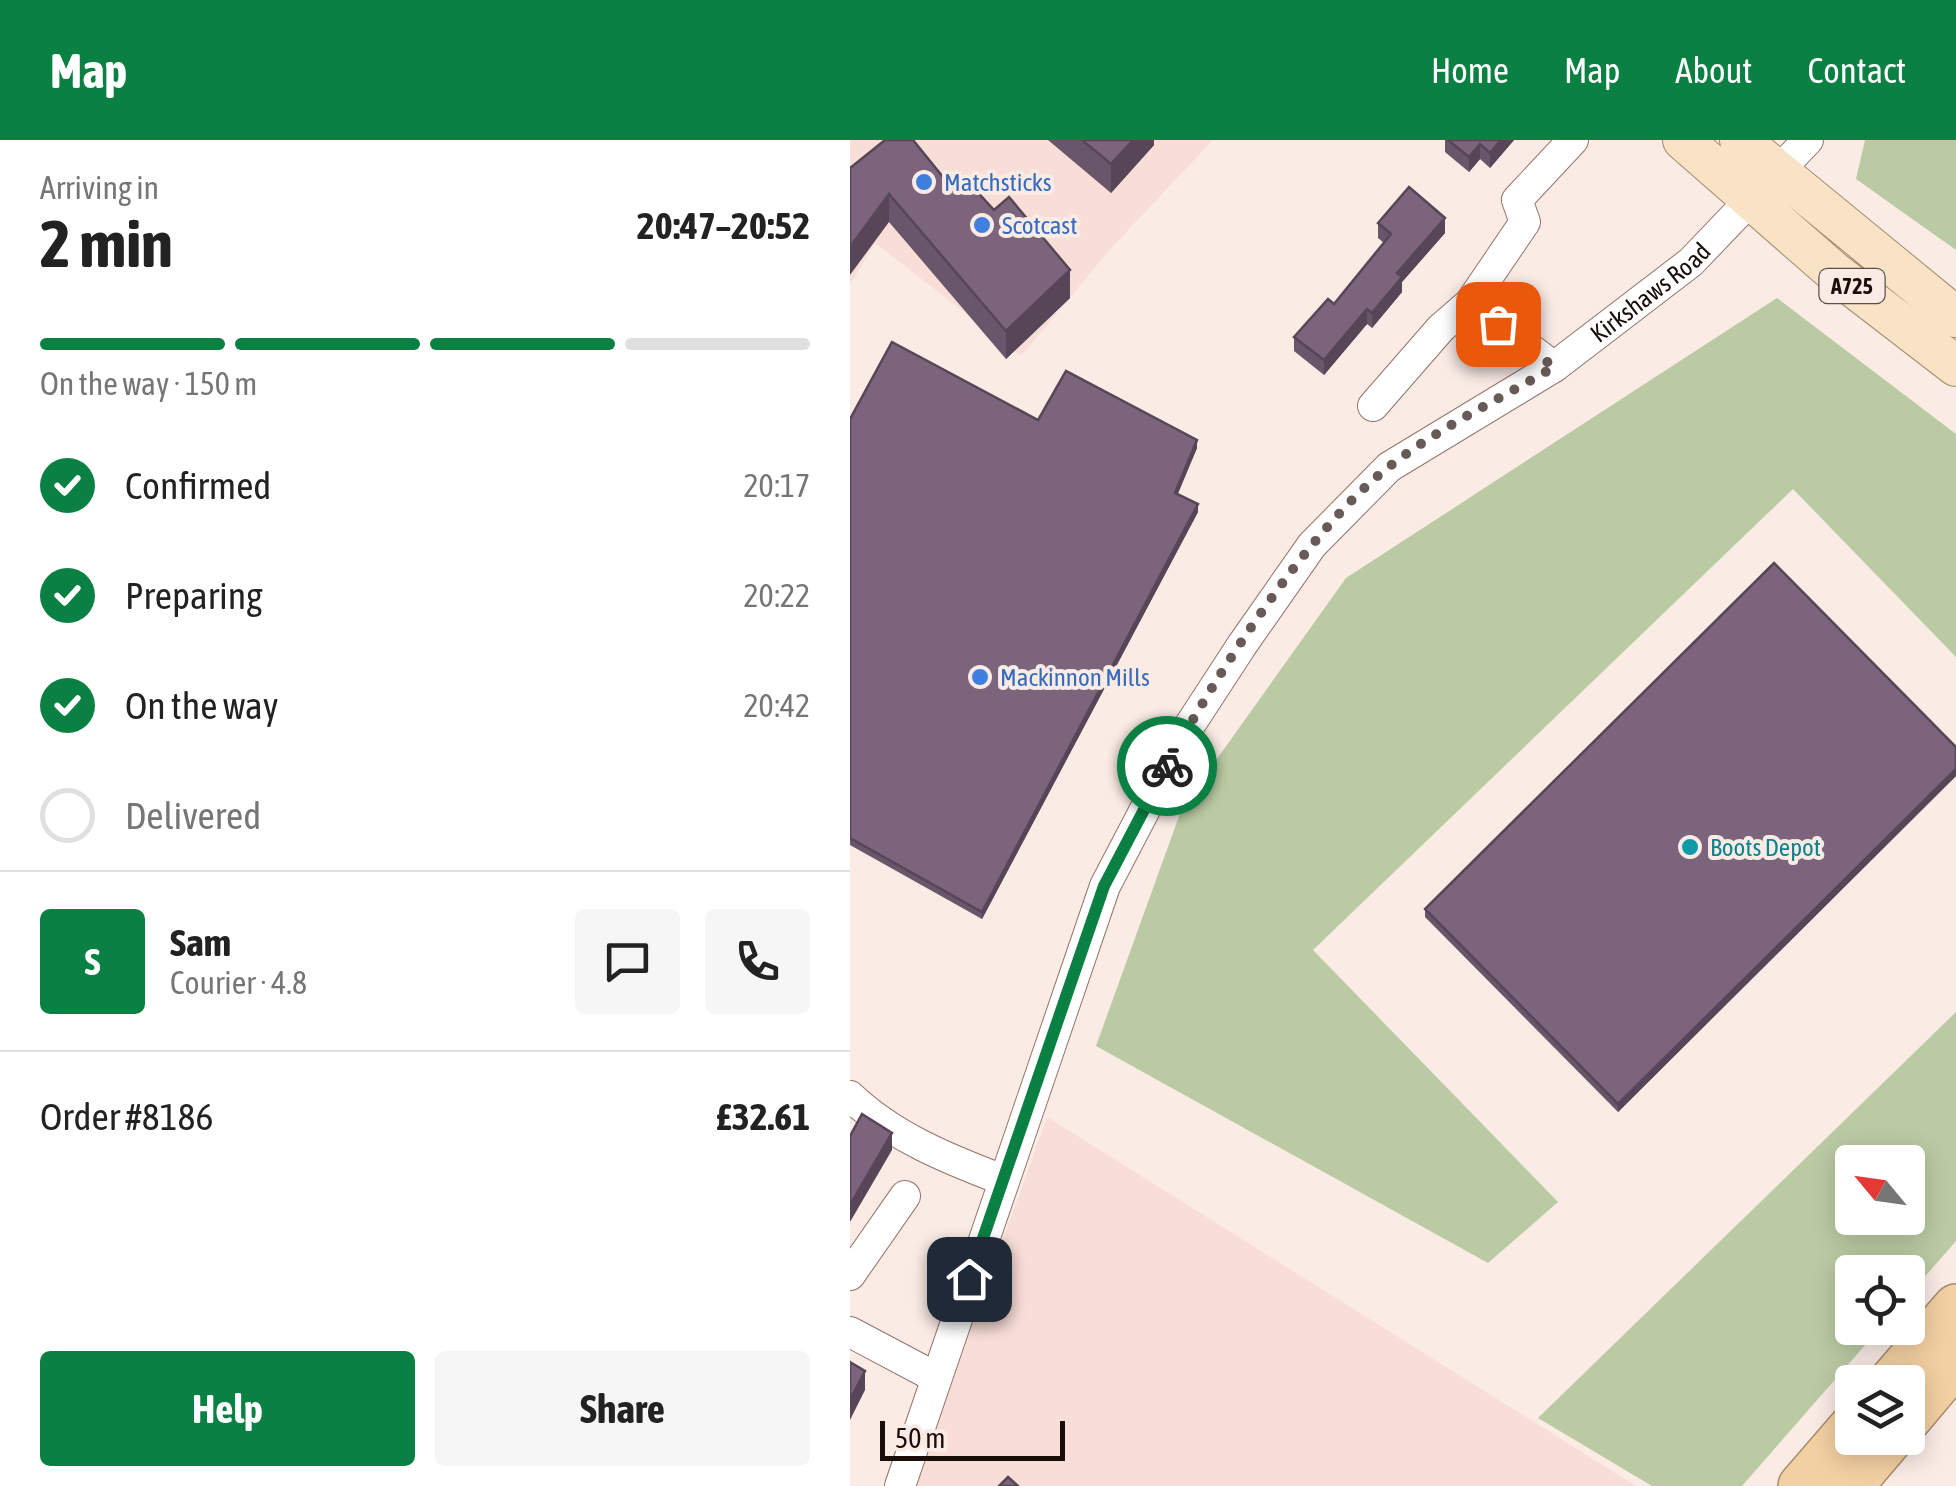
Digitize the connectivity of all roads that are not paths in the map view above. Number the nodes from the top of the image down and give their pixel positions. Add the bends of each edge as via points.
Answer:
1 (1572, 140) edge
2 (1683, 140) edge
3 (1740, 140) edge
4 (1808, 140) edge
5 (1764, 187) junction
6 (1470, 303) junction
7 (1954, 314) edge
8 (1956, 366) edge
9 (1554, 367) junction
10 (1374, 406) dead end
11 (850, 1096) edge
12 (1003, 1180) junction
13 (905, 1196) dead end
14 (850, 1275) edge
15 (1956, 1308) edge
16 (850, 1332) edge
17 (1956, 1362) edge
18 (1906, 1365) edge
19 (935, 1377) junction
20 (1925, 1399) edge
21 (1835, 1447) edge
22 (1877, 1455) edge
23 (900, 1486) edge
24 (1802, 1486) edge
25 (1850, 1486) edge

1 - 6 street via 1517,200 1525,222
2 - 5 main road, A725
3 - 5 main road, A725
4 - 5 street, Kirkshaws Road
5 - 7 main road, A725
5 - 8 main road, A725
5 - 9 street, Kirkshaws Road via 1705,251
6 - 9 street
6 - 10 street
9 - 12 street, Kirkshaws Road via 1389,466 1312,545 1242,645 1186,731 1104,886
11 - 12 street via 936,1155
12 - 19 street, Kirkshaws Road
13 - 14 street
15 - 18 highway
16 - 19 street
17 - 20 highway
19 - 23 street, Kirkshaws Road
21 - 24 highway
22 - 25 highway

